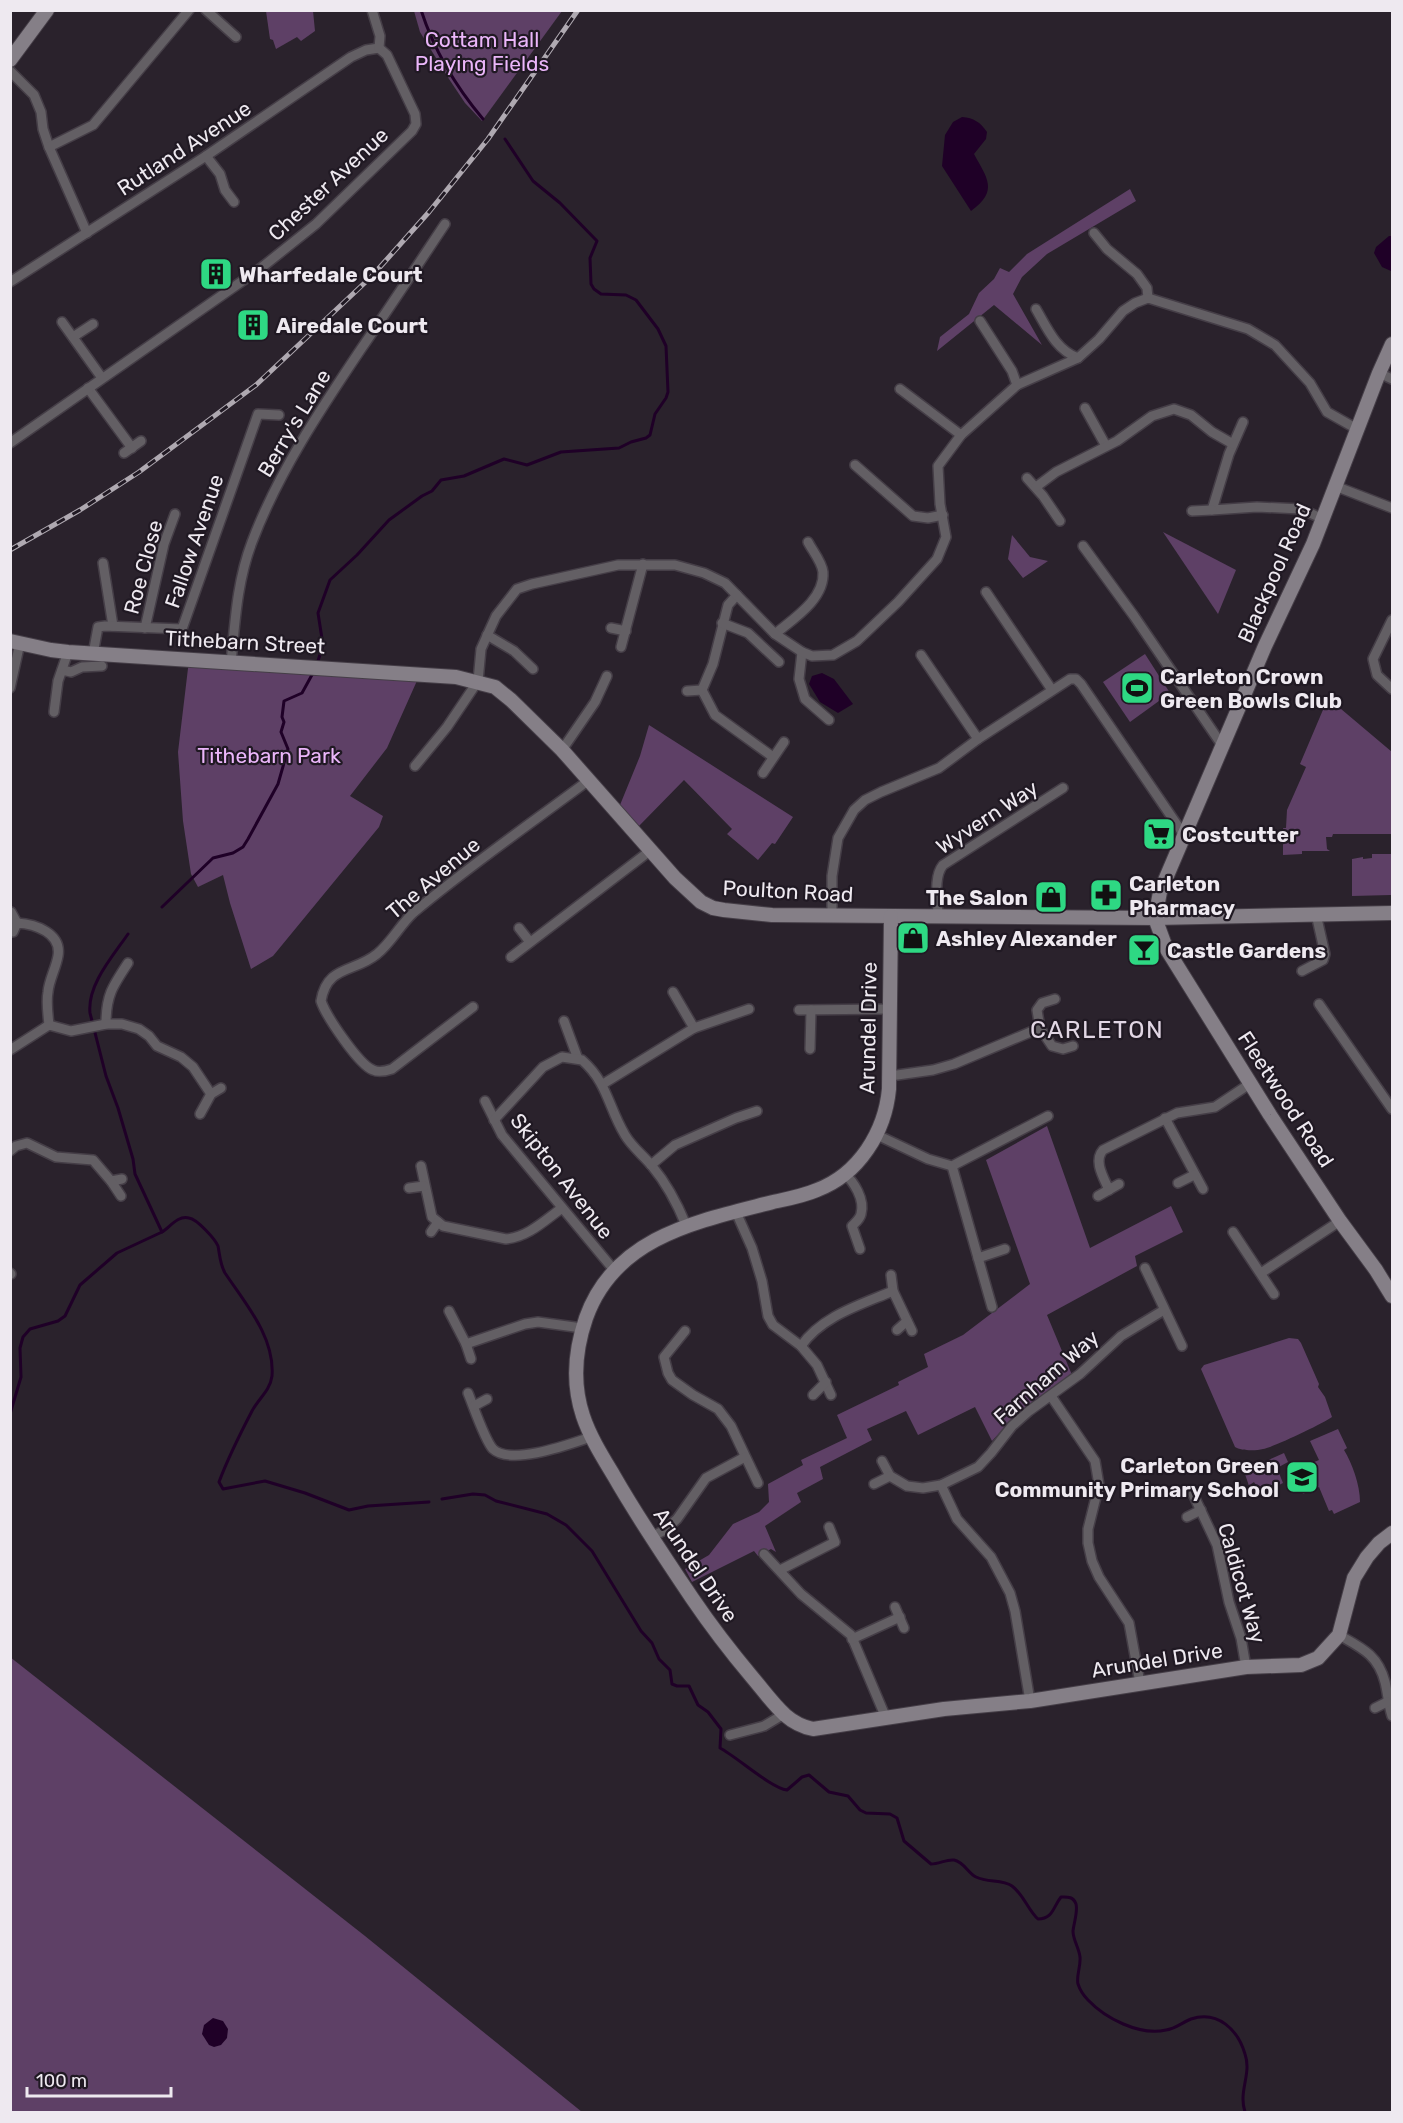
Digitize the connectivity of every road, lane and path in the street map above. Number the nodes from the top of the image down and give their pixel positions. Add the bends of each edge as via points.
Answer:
1 (47, 10) edge
2 (189, 10) edge
3 (206, 10) edge
4 (372, 10) edge
5 (237, 38) dead end
6 (379, 48) junction
7 (10, 60) edge
8 (10, 71) edge
9 (49, 147) junction
10 (206, 156) junction
11 (234, 202) dead end
12 (445, 224) dead end
13 (87, 233) junction
14 (1094, 233) dead end
15 (10, 282) edge
16 (1148, 298) junction
17 (1036, 309) dead end
18 (981, 321) dead end
19 (62, 322) dead end
20 (93, 324) dead end
21 (73, 337) junction
22 (1392, 344) edge
23 (1078, 358) junction
24 (1378, 373) junction
25 (102, 378) junction
26 (1392, 379) edge
27 (1017, 385) junction
28 (88, 388) junction
29 (900, 390) dead end
30 (1085, 408) dead end
31 (279, 415) dead end
32 (1243, 422) dead end
33 (1357, 429) junction
34 (961, 435) junction
35 (141, 441) dead end
36 (10, 443) edge
37 (1233, 444) junction
38 (1106, 446) junction
39 (855, 465) dead end
40 (1027, 478) dead end
41 (1335, 486) junction
42 (1036, 488) junction
43 (1392, 508) edge
44 (1212, 510) junction
45 (1192, 511) dead end
46 (175, 514) dead end
47 (943, 515) junction
48 (1323, 519) junction
49 (1060, 521) dead end
50 (808, 542) dead end
51 (1083, 546) dead end
52 (103, 563) dead end
53 (643, 564) junction
54 (986, 592) dead end
55 (737, 596) junction
56 (1392, 620) edge
57 (722, 623) junction
58 (113, 626) junction
59 (146, 628) junction
60 (611, 628) dead end
61 (626, 631) junction
62 (775, 634) junction
63 (487, 635) junction
64 (15, 642) edge
65 (621, 647) dead end
66 (69, 652) junction
67 (802, 652) junction
68 (93, 654) junction
69 (921, 655) dead end
70 (779, 662) dead end
71 (231, 663) junction
72 (102, 666) dead end
73 (534, 669) dead end
74 (62, 670) junction
75 (607, 676) dead end
76 (478, 681) junction
77 (10, 688) edge
78 (1392, 689) edge
79 (702, 690) junction
80 (1052, 690) junction
81 (687, 691) dead end
82 (54, 712) dead end
83 (830, 720) dead end
84 (978, 739) junction
85 (784, 742) dead end
86 (1222, 745) junction
87 (562, 750) junction
88 (773, 757) junction
89 (415, 766) dead end
90 (763, 773) dead end
91 (589, 780) junction
92 (1063, 788) dead end
93 (1184, 835) junction
94 (651, 850) junction
95 (11, 912) edge
96 (1392, 913) edge
97 (1316, 914) junction
98 (832, 915) junction
99 (891, 916) junction
100 (938, 916) junction
101 (1155, 918) junction
102 (519, 928) dead end
103 (530, 942) junction
104 (511, 957) dead end
105 (128, 963) dead end
106 (1302, 971) dead end
107 (673, 992) dead end
108 (1055, 999) dead end
109 (1319, 1004) dead end
110 (727, 1005) dead end
111 (473, 1007) dead end
112 (453, 1008) dead end
113 (749, 1009) dead end
114 (889, 1009) junction
115 (800, 1010) dead end
116 (811, 1010) junction
117 (460, 1017) junction
118 (726, 1017) junction
119 (564, 1021) dead end
120 (103, 1024) junction
121 (49, 1025) junction
122 (694, 1028) junction
123 (1040, 1028) junction
124 (1073, 1046) dead end
125 (810, 1049) dead end
126 (10, 1050) edge
127 (578, 1059) junction
128 (890, 1076) junction
129 (1251, 1083) junction
130 (603, 1084) junction
131 (222, 1088) dead end
132 (211, 1094) junction
133 (485, 1101) dead end
134 (1392, 1109) edge
135 (757, 1111) dead end
136 (200, 1114) dead end
137 (1048, 1116) dead end
138 (1165, 1118) junction
139 (494, 1120) junction
140 (877, 1135) junction
141 (10, 1151) edge
142 (651, 1165) junction
143 (421, 1166) dead end
144 (952, 1166) junction
145 (844, 1173) junction
146 (1194, 1175) junction
147 (122, 1179) dead end
148 (111, 1180) junction
149 (1178, 1183) dead end
150 (1119, 1184) dead end
151 (424, 1186) junction
152 (409, 1188) dead end
153 (1203, 1189) dead end
154 (1109, 1190) junction
155 (122, 1196) dead end
156 (1098, 1196) dead end
157 (562, 1208) junction
158 (736, 1212) junction
159 (1340, 1221) junction
160 (438, 1222) junction
161 (686, 1225) junction
162 (431, 1232) dead end
163 (1233, 1232) dead end
164 (860, 1249) dead end
165 (1005, 1249) dead end
166 (978, 1258) junction
167 (1145, 1268) dead end
168 (615, 1270) junction
169 (1261, 1273) junction
170 (891, 1275) dead end
171 (893, 1291) junction
172 (1274, 1294) dead end
173 (1392, 1296) edge
174 (992, 1307) dead end
175 (1164, 1310) junction
176 (449, 1311) dead end
177 (907, 1321) junction
178 (582, 1328) junction
179 (897, 1330) dead end
180 (685, 1331) dead end
181 (912, 1331) dead end
182 (466, 1344) junction
183 (801, 1346) junction
184 (1182, 1346) dead end
185 (471, 1359) dead end
186 (826, 1382) junction
187 (468, 1393) dead end
188 (813, 1395) dead end
189 (831, 1395) dead end
190 (1051, 1396) junction
191 (487, 1399) dead end
192 (474, 1406) junction
193 (591, 1437) junction
194 (745, 1457) junction
195 (882, 1461) dead end
196 (890, 1476) junction
197 (758, 1483) dead end
198 (874, 1484) dead end
199 (941, 1485) junction
200 (1193, 1494) dead end
201 (1201, 1510) junction
202 (1187, 1516) dead end
203 (829, 1527) dead end
204 (1392, 1533) edge
205 (651, 1537) junction
206 (764, 1554) dead end
207 (780, 1570) junction
208 (896, 1607) dead end
209 (900, 1617) junction
210 (904, 1628) dead end
211 (1339, 1635) junction
212 (852, 1639) junction
213 (1246, 1667) junction
214 (1140, 1683) junction
215 (1030, 1701) junction
216 (1387, 1702) junction
217 (1376, 1708) dead end
218 (784, 1714) junction
219 (1392, 1716) edge
220 (886, 1718) junction
221 (730, 1735) dead end

1 - 7 main road
2 - 9 street via 93,125
3 - 5 street
4 - 6 street, Chester Avenue via 380,36
6 - 10 street, Rutland Avenue via 351,57
6 - 25 street, Chester Avenue via 387,55 415,114 412,131 316,224 261,268
8 - 9 street via 34,95
9 - 13 street
10 - 11 street
10 - 13 street, Rutland Avenue
12 - 71 street, Berry's Lane via 332,391 273,494 251,543 242,575
13 - 15 street, Rutland Avenue
14 - 16 street via 1137,274 1147,288
16 - 23 street via 1123,311
16 - 33 street via 1248,329 1275,345 1310,383 1327,412
17 - 23 street via 1055,341
18 - 27 street
19 - 21 street
20 - 21 street
21 - 25 street
22 - 24 main road, Blackpool Road
23 - 27 street
24 - 26 street
24 - 33 main road, Blackpool Road
25 - 28 street, Chester Avenue
27 - 34 street
28 - 35 street via 128,450
28 - 36 street, Chester Avenue
29 - 34 street
30 - 38 street
31 - 59 street, Fallow Avenue via 258,414 182,629
32 - 37 street
33 - 41 main road, Blackpool Road
34 - 47 street via 938,466
37 - 38 street via 1191,415 1174,409 1152,416
37 - 44 street
38 - 42 street via 1056,472
39 - 47 street via 913,516
40 - 42 street
41 - 43 street
41 - 48 main road, Blackpool Road
42 - 49 street
44 - 45 street
44 - 48 street via 1301,509
46 - 59 street, Roe Close via 164,544
47 - 67 street via 946,537 937,559 898,602 857,641 833,656
48 - 86 main road, Blackpool Road
50 - 62 street via 823,570 822,585 816,597
51 - 86 street
52 - 58 street
53 - 55 street via 675,565 704,573
53 - 61 street
53 - 63 street via 618,565 517,590 496,616
54 - 80 street
55 - 57 street via 728,605
55 - 62 street
56 - 78 street via 1373,659 1377,675
57 - 70 street via 748,633
57 - 79 street via 713,664
58 - 59 street, Fallow Avenue
58 - 68 street via 98,627
60 - 61 street
61 - 65 street
62 - 67 street
63 - 73 street
63 - 76 street via 481,649
64 - 66 main road, Tithebarn Street
64 - 77 street
66 - 68 main road, Tithebarn Street
66 - 74 street
67 - 83 street via 799,679 805,699
68 - 71 main road, Tithebarn Street
69 - 84 street
71 - 76 main road, Tithebarn Street
72 - 74 street
74 - 82 street
75 - 87 street via 595,702
76 - 87 main road, Poulton Road via 500,690
76 - 89 street
79 - 81 street
79 - 88 street via 715,715
80 - 84 street
80 - 93 street via 1070,679 1082,684
84 - 98 street via 939,768 881,792 854,810 838,838 832,876
85 - 88 street
86 - 93 main road, Blackpool Road
87 - 91 main road, Poulton Road
88 - 90 street
91 - 94 main road, Poulton Road
91 - 117 street, The Avenue via 411,915 380,952 357,967 335,974 325,986 321,1001 353,1052 372,1070 382,1072 392,1069
92 - 100 street, Wyvern Way via 943,865 937,879
93 - 101 main road, Blackpool Road via 1160,892
94 - 98 main road, Poulton Road via 675,878 713,908 772,915
94 - 103 street
95 - 121 street via 15,927 39,927 57,942 59,954 48,992
96 - 97 main road, Poulton Road
97 - 101 main road, Poulton Road
97 - 106 street via 1325,954 1323,960
98 - 99 main road, Poulton Road
99 - 100 main road, Poulton Road
99 - 114 main road, Arundel Drive
100 - 101 main road, Poulton Road
101 - 129 main road, Fleetwood Road via 1166,948
102 - 103 street
103 - 104 street
105 - 120 street via 106,1004
107 - 122 street
108 - 123 street via 1042,1003 1037,1010
109 - 134 street
110 - 118 street
111 - 117 street, The Avenue
112 - 117 street
113 - 118 street
114 - 116 street
114 - 128 main road, Arundel Drive
115 - 116 street
116 - 125 street
118 - 122 street
119 - 127 street
120 - 121 street via 71,1031
120 - 132 street via 122,1024 144,1032 157,1046 193,1067
121 - 126 street
122 - 130 street
123 - 124 street via 1052,1046
123 - 128 street via 954,1064
127 - 130 street
127 - 139 street via 561,1058 543,1067
128 - 140 main road, Arundel Drive via 888,1104
129 - 138 street via 1215,1107
129 - 159 main road, Fleetwood Road
130 - 142 street via 625,1136
131 - 132 street
132 - 136 street
133 - 139 street, Skipton Avenue
135 - 142 street via 735,1113 675,1145
137 - 144 street
138 - 146 street
138 - 154 street via 1107,1147 1099,1155
139 - 157 street, Skipton Avenue
140 - 144 street
140 - 145 main road, Arundel Drive
141 - 148 street via 27,1143 56,1157 93,1160
142 - 161 street via 674,1195
143 - 151 street
144 - 166 street
145 - 158 main road, Arundel Drive via 818,1190
145 - 164 street via 853,1181 862,1207 852,1226
146 - 149 street
146 - 153 street
147 - 148 street
148 - 155 street
150 - 154 street
151 - 152 street
151 - 160 street via 432,1217
154 - 156 street
157 - 160 street via 517,1238 468,1232
157 - 168 street, Skipton Avenue
158 - 161 main road, Arundel Drive
158 - 183 street via 752,1248 768,1317
159 - 169 street
159 - 173 main road, Fleetwood Road
160 - 162 street
161 - 168 main road, Arundel Drive via 638,1250
163 - 169 street
165 - 166 street
166 - 174 street
167 - 175 street
168 - 178 main road, Arundel Drive
169 - 172 street
170 - 171 street
171 - 177 street
171 - 183 street via 839,1314 814,1329
175 - 184 street
175 - 190 street, Farnham Way via 1121,1336
176 - 182 street
177 - 179 street
177 - 181 street
178 - 182 street via 538,1322
178 - 193 main road, Arundel Drive via 575,1379
180 - 194 street via 659,1356 672,1380 718,1409
182 - 185 street
183 - 186 street
186 - 188 street
186 - 189 street
187 - 192 street
190 - 199 street, Farnham Way via 1012,1426 978,1467
190 - 214 street via 1095,1461 1099,1485 1088,1543 1100,1577 1129,1623
191 - 192 street
192 - 193 street via 491,1448 502,1455 530,1454
193 - 205 main road, Arundel Drive
194 - 197 street
194 - 205 street via 706,1478 677,1519
195 - 196 street
196 - 198 street
196 - 199 street, Farnham Way via 907,1486
199 - 215 street via 957,1519 991,1557 1010,1593
200 - 201 street, Caldicot Way
201 - 202 street, Caldicot Way
201 - 213 street, Caldicot Way via 1217,1545
203 - 207 street via 834,1542
204 - 211 main road, Arundel Drive via 1379,1543 1353,1578
205 - 218 main road, Arundel Drive via 723,1643
206 - 207 street
207 - 212 street
208 - 209 street
209 - 210 street
209 - 212 street
211 - 213 main road, Arundel Drive via 1318,1658 1301,1665
211 - 216 street via 1375,1659 1385,1683
212 - 220 street
213 - 214 main road, Arundel Drive
214 - 215 main road, Arundel Drive
215 - 220 main road, Arundel Drive
216 - 217 street
216 - 219 street
218 - 220 main road, Arundel Drive via 813,1729
218 - 221 street via 764,1726

